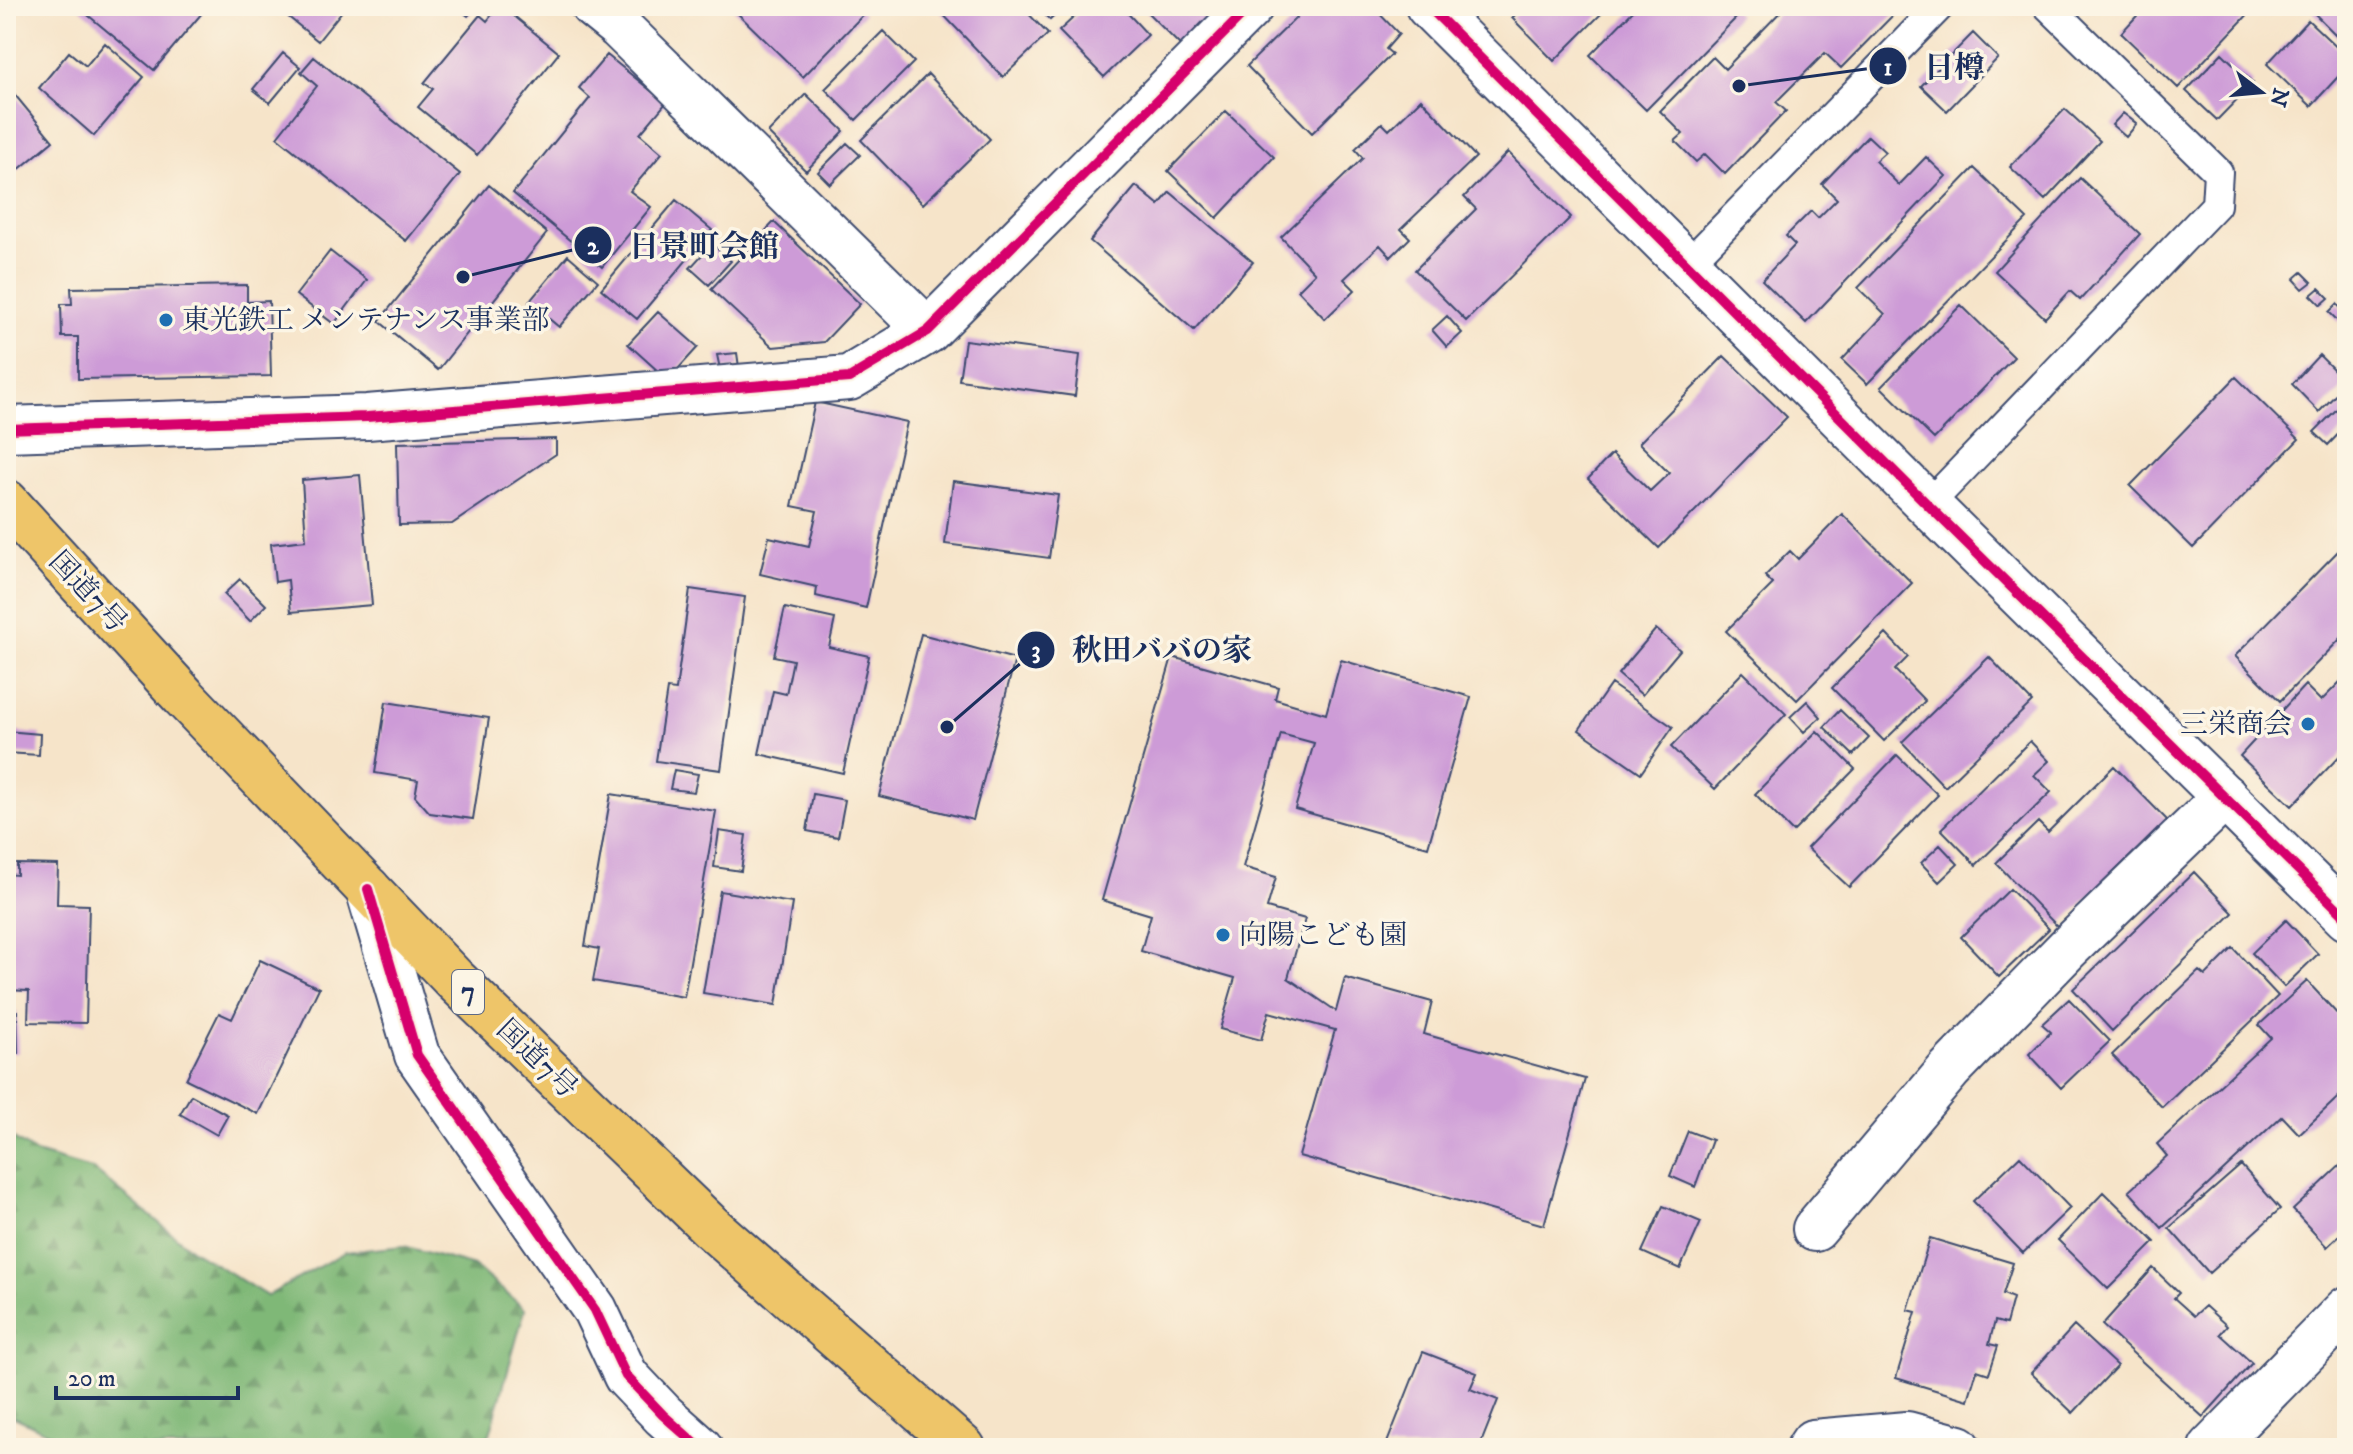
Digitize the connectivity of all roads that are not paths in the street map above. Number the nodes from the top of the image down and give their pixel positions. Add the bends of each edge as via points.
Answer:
1 (593, 6) edge
2 (1251, 6) edge
3 (1428, 6) edge
4 (1940, 6) edge
5 (2048, 6) edge
6 (1687, 265) junction
7 (928, 331) junction
8 (6, 429) edge
9 (6, 502) edge
10 (1928, 505) junction
11 (2225, 797) junction
12 (368, 889) junction
13 (2347, 918) edge
14 (1815, 1229) dead end
15 (2347, 1309) edge
16 (700, 1448) edge
17 (963, 1448) edge
18 (1809, 1448) edge
19 (1959, 1448) edge
20 (2211, 1448) edge

1 - 7 street
2 - 7 street
3 - 6 street
4 - 6 lane
5 - 10 lane via 2218,172 2216,205
6 - 10 street
7 - 8 street via 849,378 367,417
9 - 12 highway, 国道7号 / 7
10 - 11 street
11 - 13 street
11 - 14 street via 1949,1070
12 - 16 street via 417,1055 595,1310 626,1376
12 - 17 highway, 国道7号 / 7 via 712,1228
15 - 20 street
18 - 19 street via 1813,1442 1907,1434

